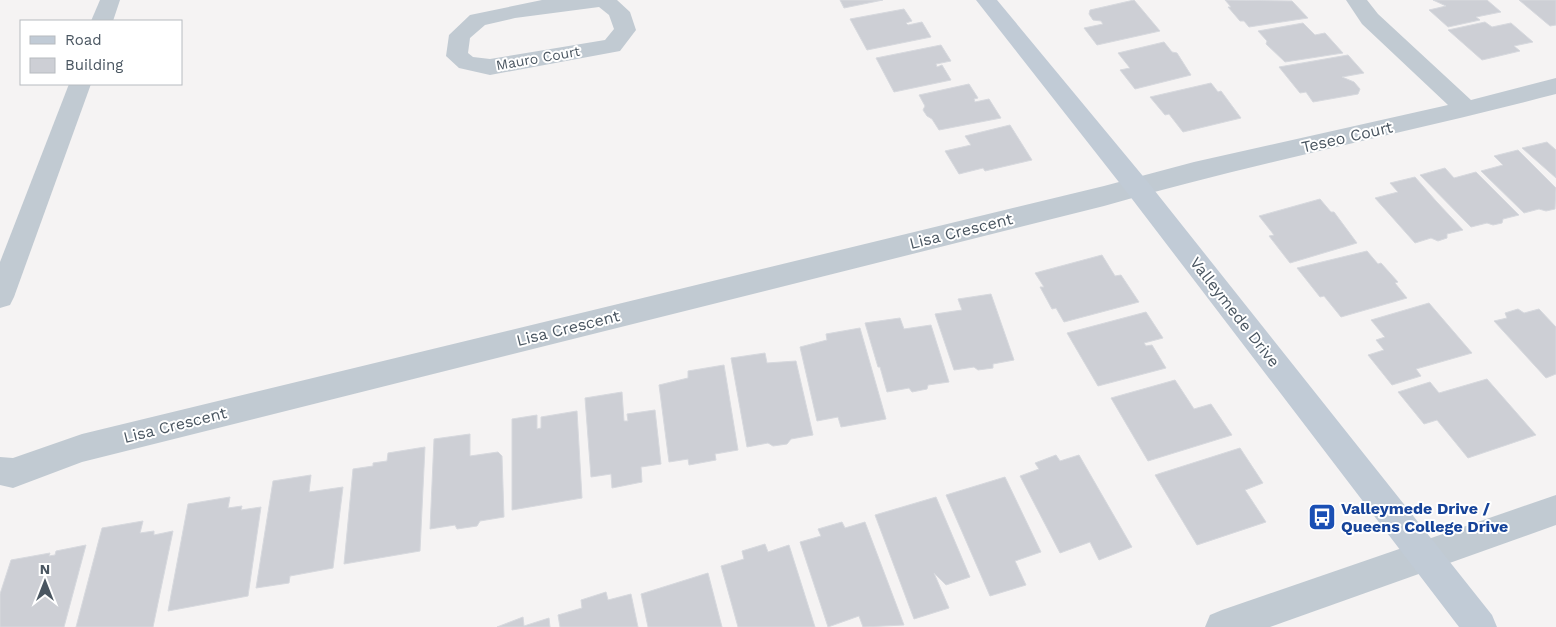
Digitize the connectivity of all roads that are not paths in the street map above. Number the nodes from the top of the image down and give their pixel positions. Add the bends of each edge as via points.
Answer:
1 (110, 0) edge
2 (986, 0) edge
3 (1356, 0) edge
4 (572, 1) edge
5 (102, 20) edge
6 (80, 85) edge
7 (1556, 86) edge
8 (1467, 110) junction
9 (1138, 188) junction
10 (0, 297) edge
11 (0, 471) edge
12 (1556, 510) edge
13 (1424, 555) junction
14 (1222, 627) edge
15 (1480, 627) edge

1 - 5 street
2 - 9 street, Valleymede Drive
3 - 8 street via 1370,19
4 - 4 street, Mauro Court via 478,20 460,35 457,56 467,63 490,67 612,46 625,30 619,12 603,0
6 - 10 street
7 - 8 street, Teseo Court
8 - 9 street, Teseo Court via 1194,171
9 - 11 street, Lisa Crescent via 92,445 13,473
9 - 13 street, Valleymede Drive
12 - 13 street
13 - 14 street
13 - 15 street, Valleymede Drive

